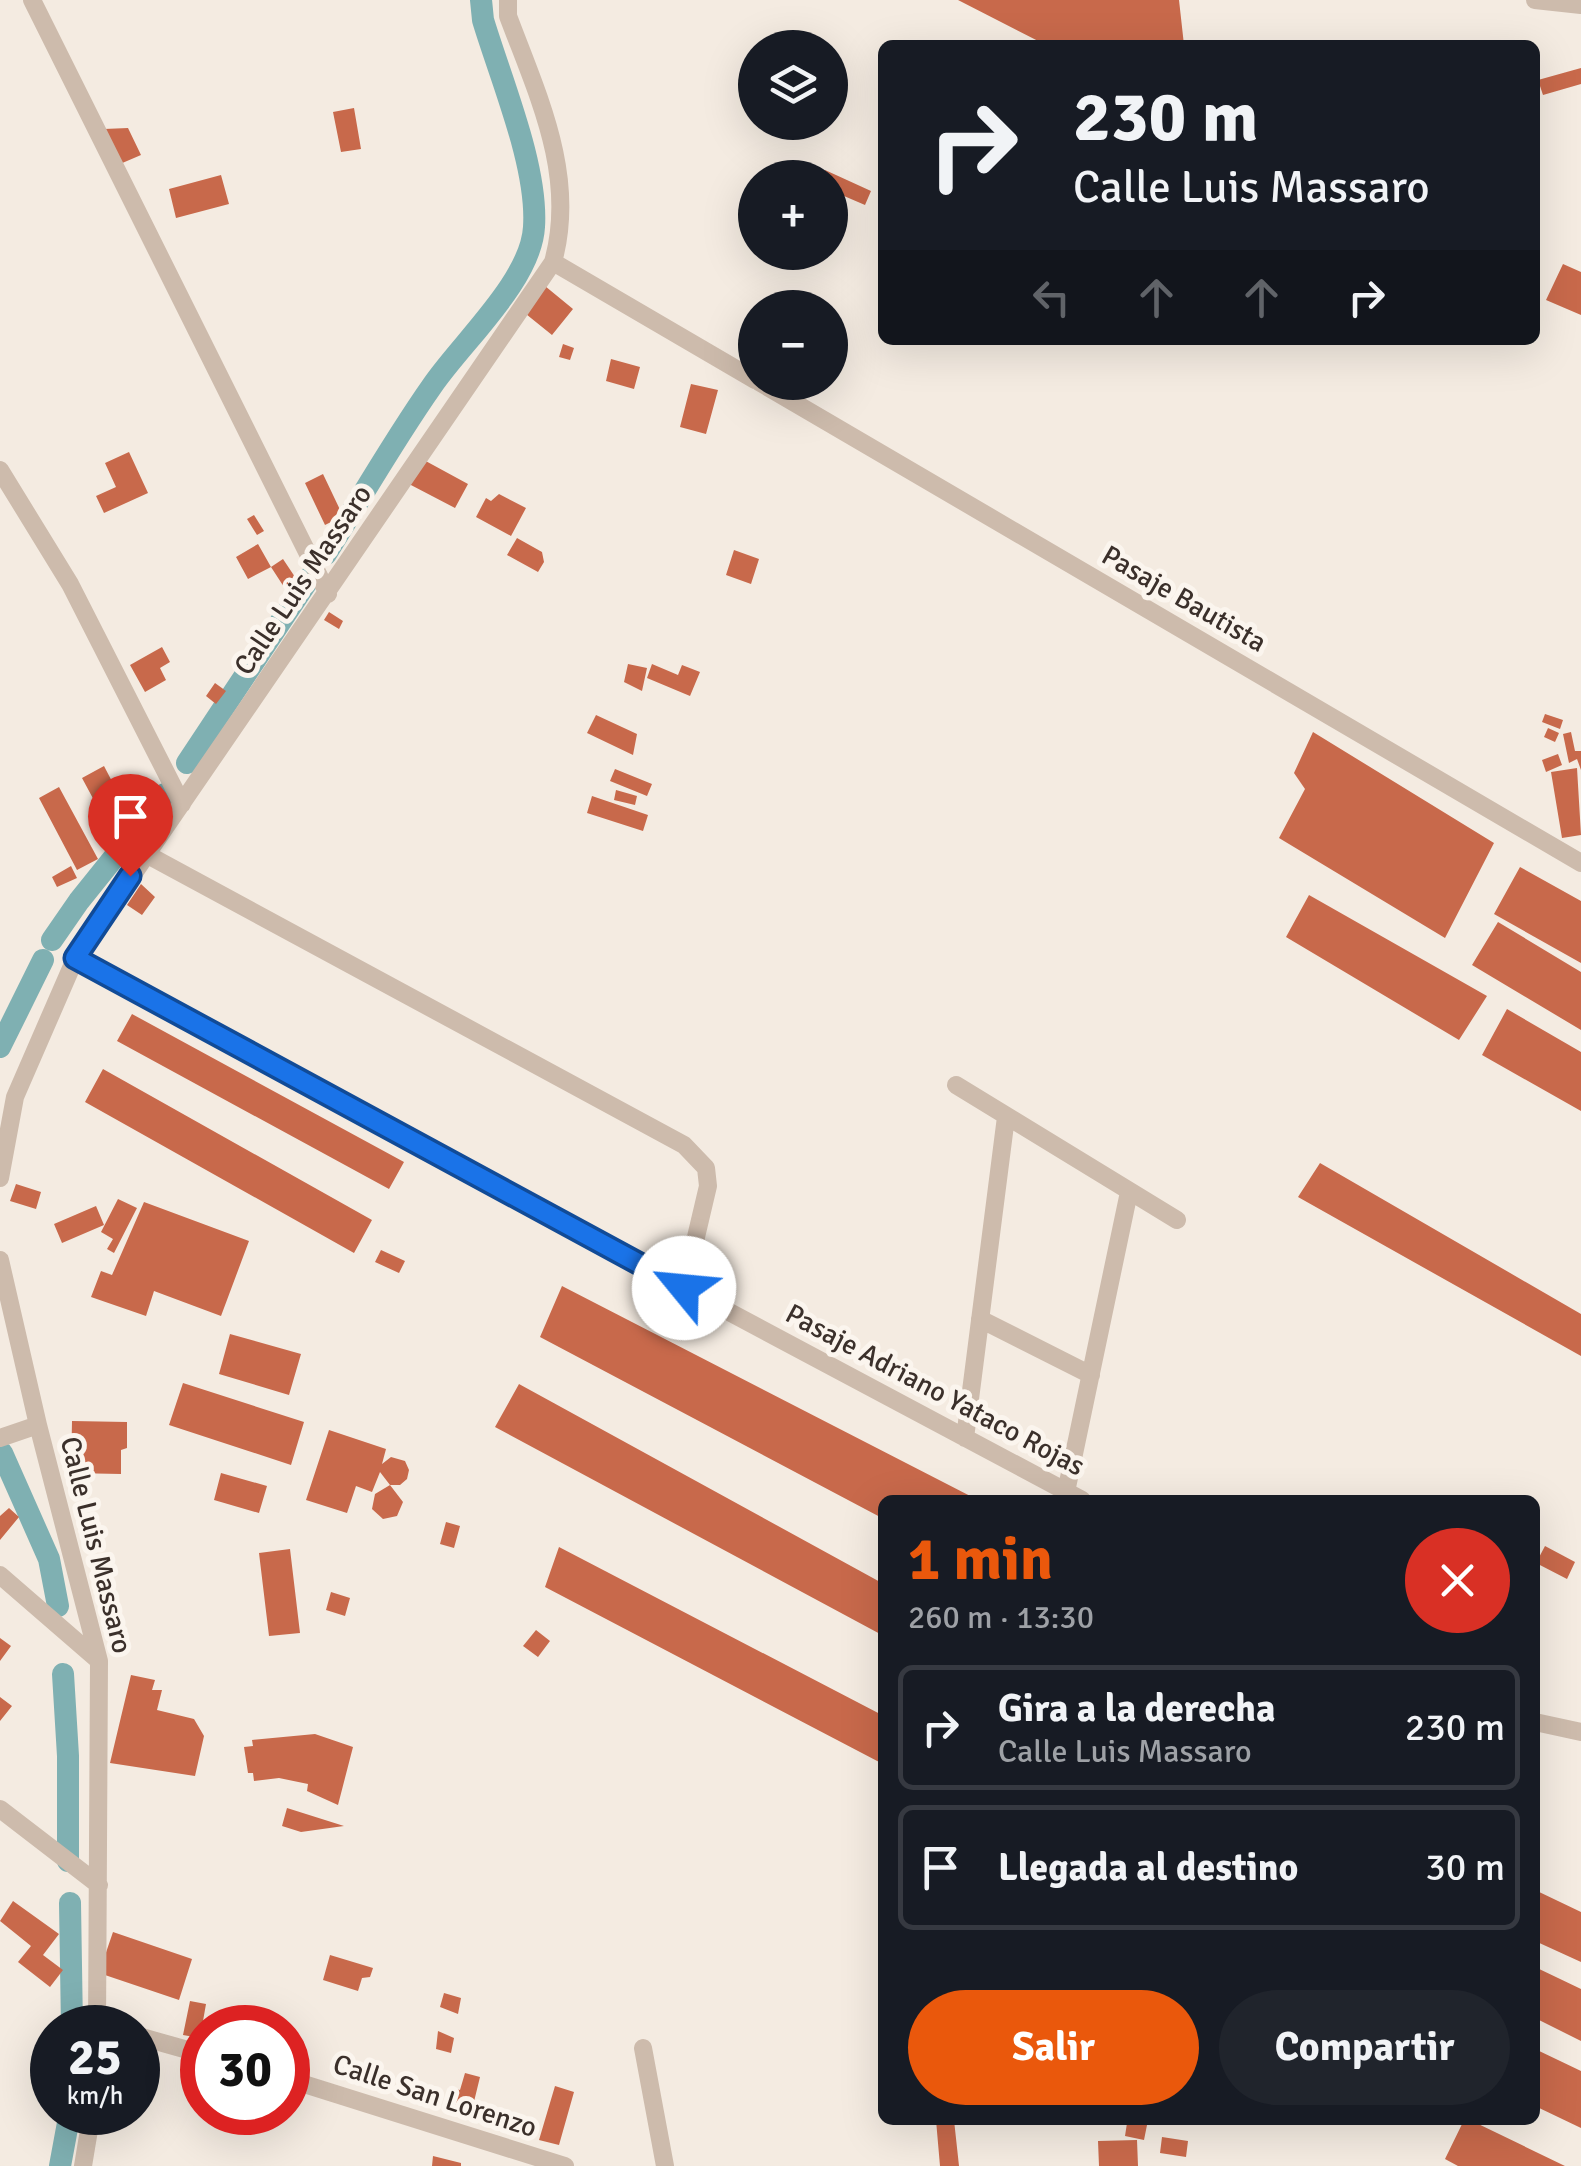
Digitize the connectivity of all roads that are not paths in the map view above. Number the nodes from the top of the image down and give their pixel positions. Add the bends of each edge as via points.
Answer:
1 (32, 0) edge
2 (508, 0) edge
3 (1535, 0) edge
4 (1581, 5) edge
5 (553, 262) junction
6 (738, 370) edge
7 (789, 400) edge
8 (0, 470) edge
9 (328, 594) junction
10 (182, 804) junction
11 (146, 854) junction
12 (1581, 863) edge
13 (75, 958) junction
14 (956, 1085) dead end
15 (8, 1094) edge
16 (1006, 1117) junction
17 (0, 1178) edge
18 (1129, 1192) junction
19 (1178, 1220) dead end
20 (0, 1260) edge
21 (684, 1288) junction
22 (980, 1318) junction
23 (1090, 1375) junction
24 (38, 1425) junction
25 (0, 1438) edge
26 (965, 1438) junction
27 (1072, 1495) edge
28 (1074, 1495) edge
29 (0, 1575) edge
30 (100, 1661) junction
31 (1540, 1723) edge
32 (1581, 1732) edge
33 (0, 1809) edge
34 (99, 1885) junction
35 (101, 2005) edge
36 (643, 2048) dead end
37 (310, 2086) edge
38 (88, 2135) edge
39 (83, 2166) edge
40 (565, 2166) edge
41 (665, 2166) edge

1 - 9 street
2 - 5 street, Calle Luis Massaro via 556,160 562,228
3 - 4 street
5 - 6 street, Pasaje Bautista
5 - 9 street, Calle Luis Massaro
7 - 12 street, Pasaje Bautista
8 - 10 street via 70,584
9 - 10 street, Calle Luis Massaro
10 - 11 street, Calle Luis Massaro
11 - 13 street, Calle Luis Massaro
11 - 21 street via 684,1145 706,1168 708,1186
13 - 15 street, Calle Luis Massaro
13 - 21 street, Pasaje Adriano Yataco Rojas
14 - 16 street
15 - 17 street, Calle Luis Massaro
16 - 18 street
16 - 22 street
18 - 19 street
18 - 23 street
20 - 24 street, Calle Luis Massaro
21 - 26 street, Pasaje Adriano Yataco Rojas
22 - 23 street
22 - 26 street
23 - 28 street
24 - 25 street
24 - 30 street, Calle Luis Massaro
26 - 27 street, Pasaje Adriano Yataco Rojas
29 - 30 street
30 - 34 street, Calle Luis Massaro
31 - 32 street
33 - 34 street
34 - 35 street, Calle Luis Massaro
36 - 41 street
37 - 40 street, Calle San Lorenzo
38 - 39 street

